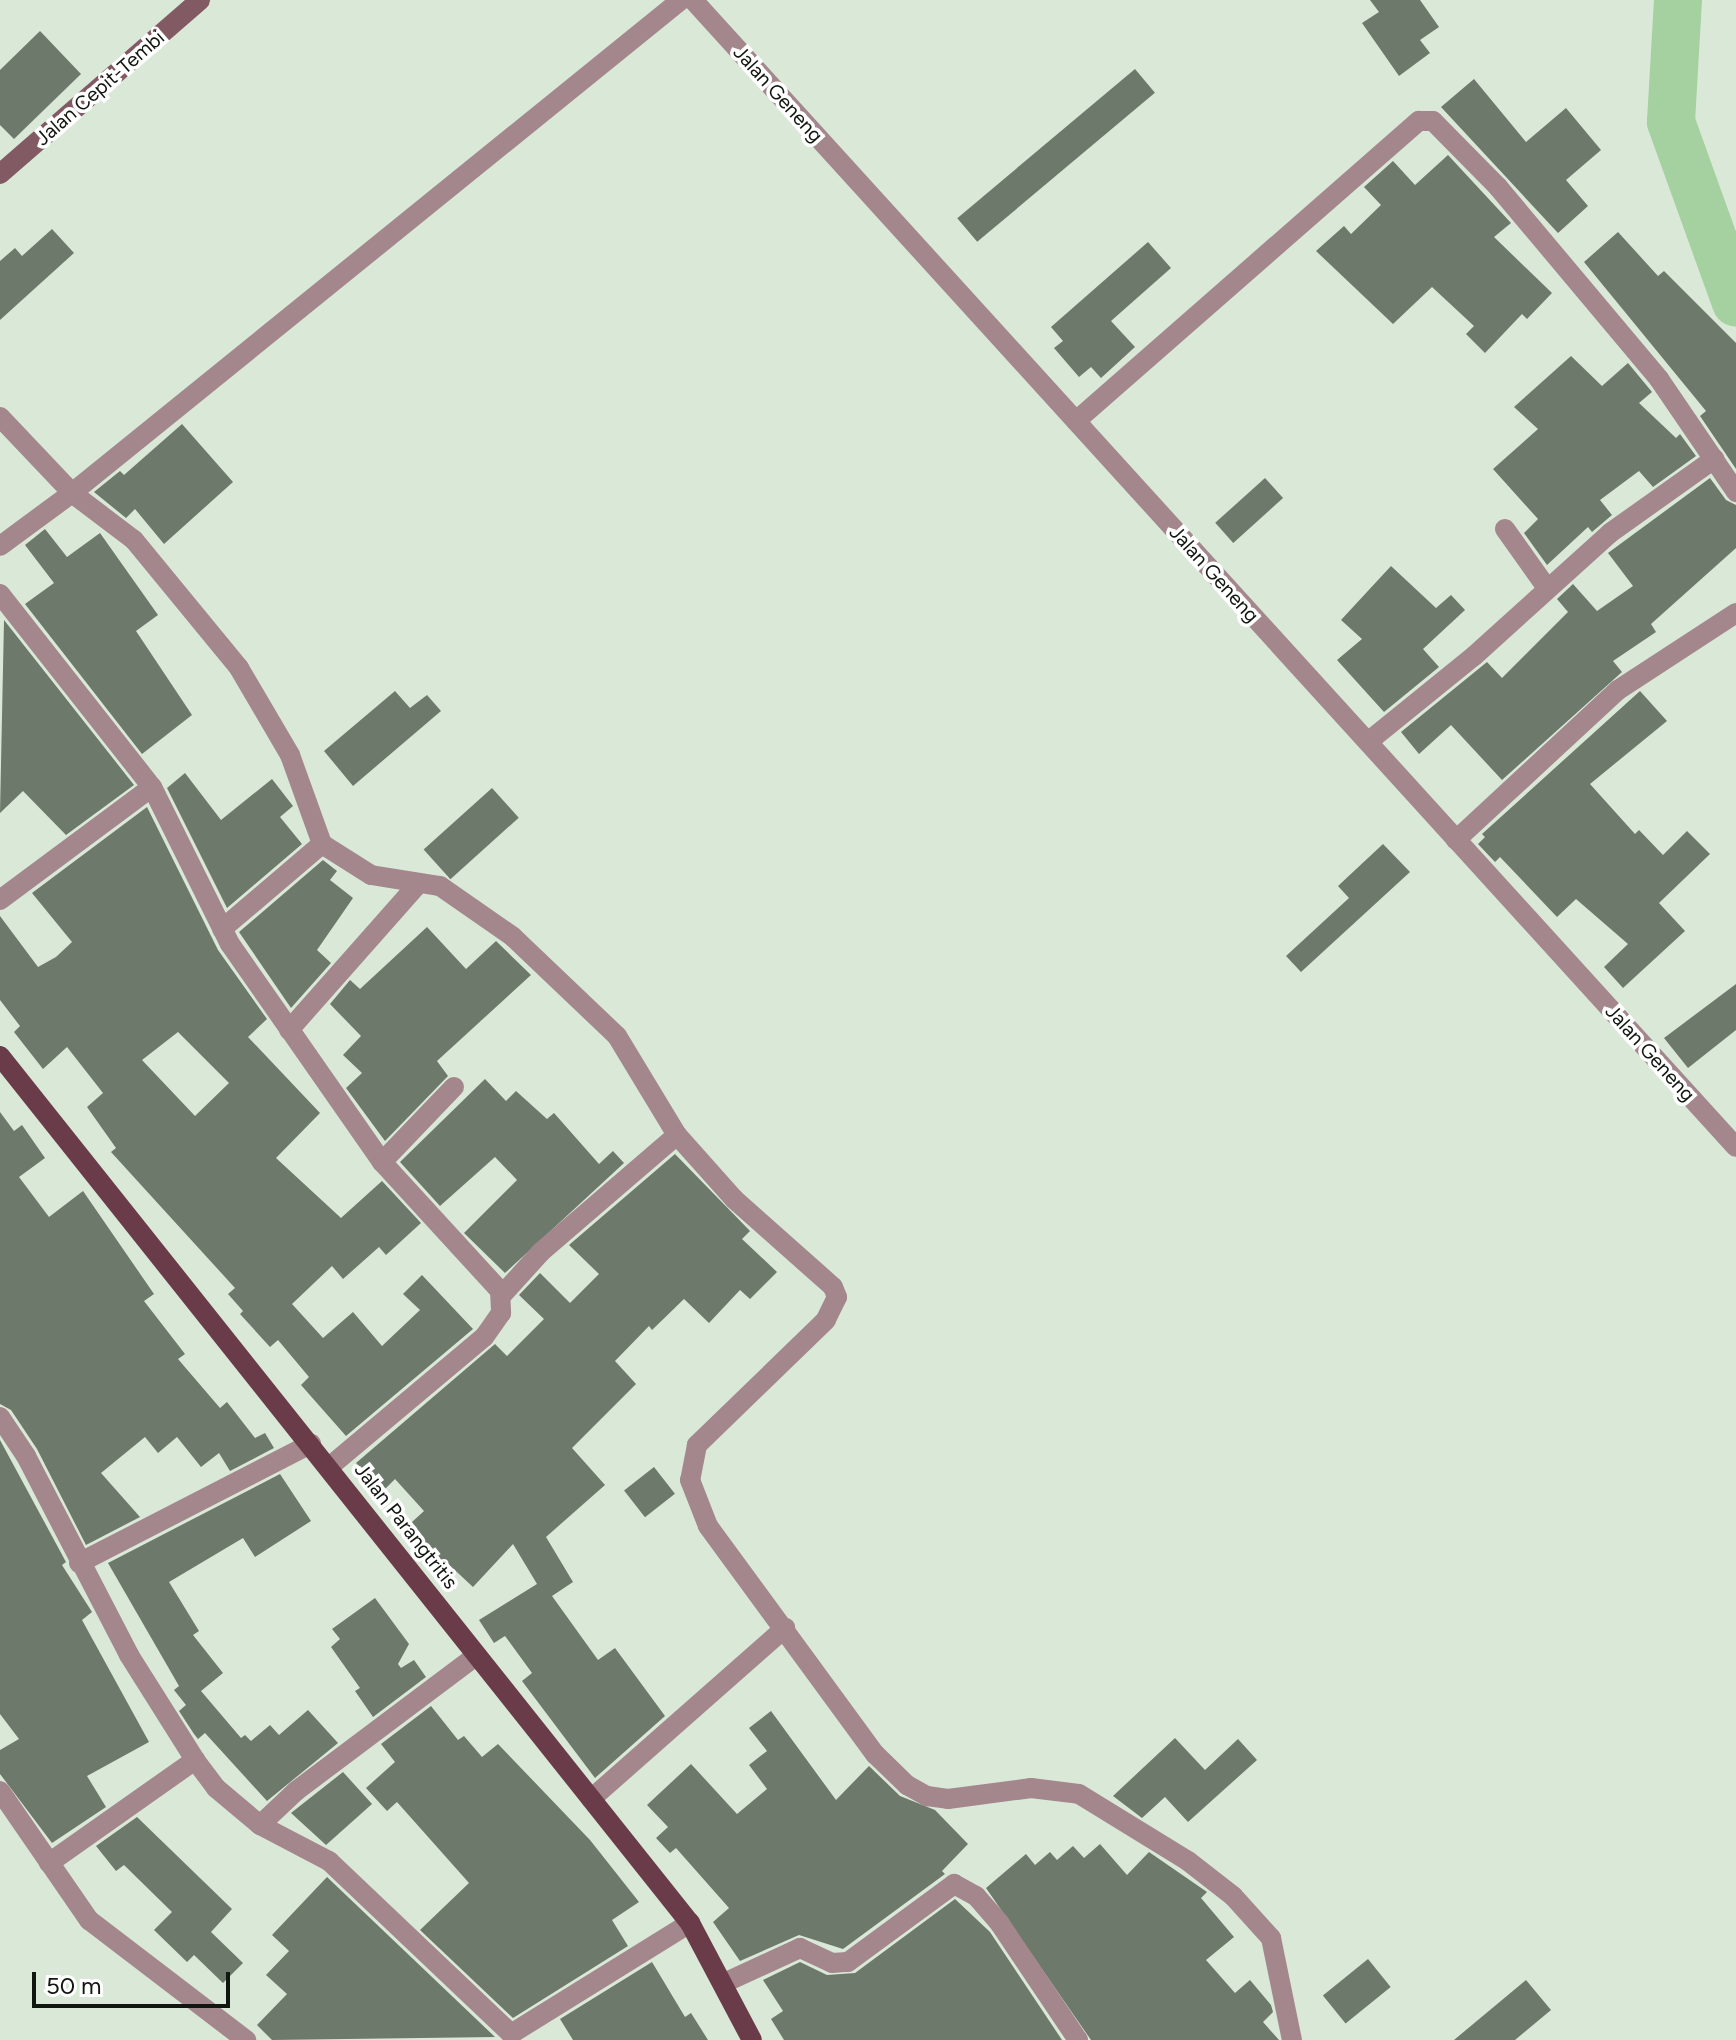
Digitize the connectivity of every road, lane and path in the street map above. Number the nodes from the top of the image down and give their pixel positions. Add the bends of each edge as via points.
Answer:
1 (200, 0) edge
2 (681, 0) edge
3 (693, 0) edge
4 (0, 174) edge
5 (0, 417) edge
6 (1076, 421) junction
7 (1714, 459) junction
8 (1736, 492) edge
9 (72, 493) junction
10 (1505, 529) dead end
11 (0, 546) edge
12 (1547, 588) junction
13 (0, 594) edge
14 (1736, 613) edge
15 (1369, 741) junction
16 (152, 787) junction
17 (1456, 840) junction
18 (322, 844) junction
19 (419, 883) junction
20 (0, 900) edge
21 (222, 929) junction
22 (289, 1030) junction
23 (0, 1056) edge
24 (454, 1087) dead end
25 (677, 1135) junction
26 (1736, 1147) edge
27 (382, 1162) junction
28 (502, 1295) junction
29 (0, 1417) edge
30 (311, 1444) junction
31 (329, 1467) junction
32 (79, 1563) junction
33 (785, 1628) junction
34 (477, 1655) junction
35 (195, 1760) junction
36 (0, 1791) edge
37 (591, 1799) junction
38 (260, 1825) junction
39 (49, 1863) junction
40 (690, 1923) junction
41 (724, 1983) junction
42 (246, 2040) edge
43 (752, 2040) edge
44 (1078, 2040) edge
45 (1292, 2040) edge

1 - 4 main road, Jalan Cepit-Tembi
2 - 9 street
3 - 6 street, Jalan Geneng
5 - 9 street
6 - 7 street via 1419,121 1433,121 1498,187 1650,368
6 - 15 street, Jalan Geneng
7 - 8 street
7 - 12 street via 1610,533
9 - 11 street
9 - 18 street via 134,540 239,668 290,755
10 - 12 street
12 - 15 street
13 - 16 street
14 - 17 street via 1618,690
15 - 17 street, Jalan Geneng
16 - 20 street
16 - 21 street
17 - 26 street, Jalan Geneng
18 - 19 street via 371,875
18 - 21 street
19 - 22 street
19 - 25 street via 461,897 579,996 617,1036
21 - 22 street
22 - 27 street
23 - 30 main road, Jalan Parangtritis
24 - 27 street
25 - 28 street via 541,1252
25 - 33 street via 760,1226 833,1287 837,1297 826,1320 697,1445 689,1465 691,1492 708,1526
27 - 28 street
28 - 31 street via 501,1313 484,1337
29 - 32 street via 26,1456
30 - 31 main road, Jalan Parangtritis
30 - 32 street
31 - 34 main road, Jalan Parangtritis
32 - 35 street
33 - 37 street
33 - 45 street via 881,1761 916,1791 948,1799 1031,1788 1079,1794 1223,1887 1271,1938
34 - 37 main road, Jalan Parangtritis
34 - 38 street via 296,1791
35 - 38 street via 216,1788
35 - 39 street
36 - 39 street
37 - 40 main road, Jalan Parangtritis
38 - 40 street via 329,1861 511,2034
39 - 42 street via 89,1920
40 - 41 main road, Jalan Parangtritis
41 - 43 main road, Jalan Parangtritis
41 - 44 street via 800,1948 832,1963 848,1962 954,1884 976,1896 1000,1924

